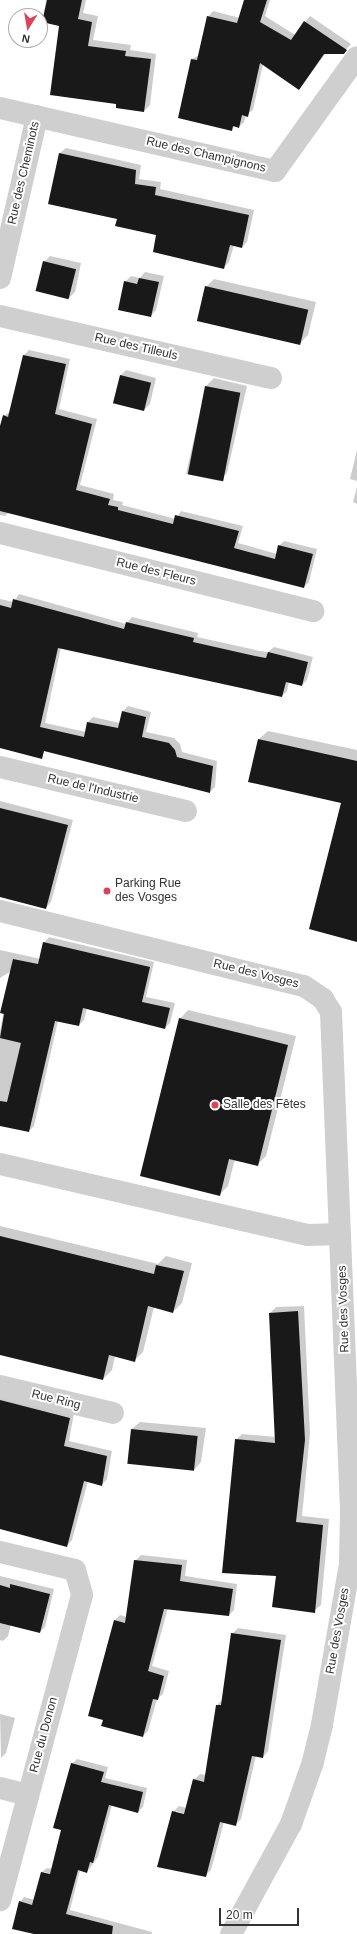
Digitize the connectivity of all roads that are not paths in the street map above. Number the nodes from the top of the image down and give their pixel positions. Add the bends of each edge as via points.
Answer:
1 (357, 57) edge
2 (0, 108) edge
3 (37, 116) junction
4 (0, 278) edge
5 (0, 316) edge
6 (271, 378) dead end
7 (0, 533) edge
8 (313, 611) dead end
9 (0, 767) edge
10 (186, 811) dead end
11 (0, 911) edge
12 (0, 1164) edge
13 (340, 1234) junction
14 (0, 1386) edge
15 (113, 1413) dead end
16 (0, 1552) edge
17 (0, 1788) edge
18 (28, 1795) junction
19 (0, 1900) edge
20 (231, 1934) edge

1 - 3 street, Rue des Champignons via 276,170
2 - 3 street, Rue des Champignons
3 - 4 street, Rue des Cheminots
5 - 6 street, Rue des Tilleuls
7 - 8 street, Rue des Fleurs
9 - 10 street, Rue de l'Industrie
11 - 13 street, Rue des Vosges via 304,986 323,999 331,1012
12 - 13 street via 308,1235
13 - 20 street, Rue des Vosges via 351,1511 350,1564 322,1725 313,1762 291,1824
14 - 15 street, Rue Ring
16 - 18 street, Rue du Donon via 75,1570 82,1595
17 - 18 street
18 - 19 street, Rue du Donon

